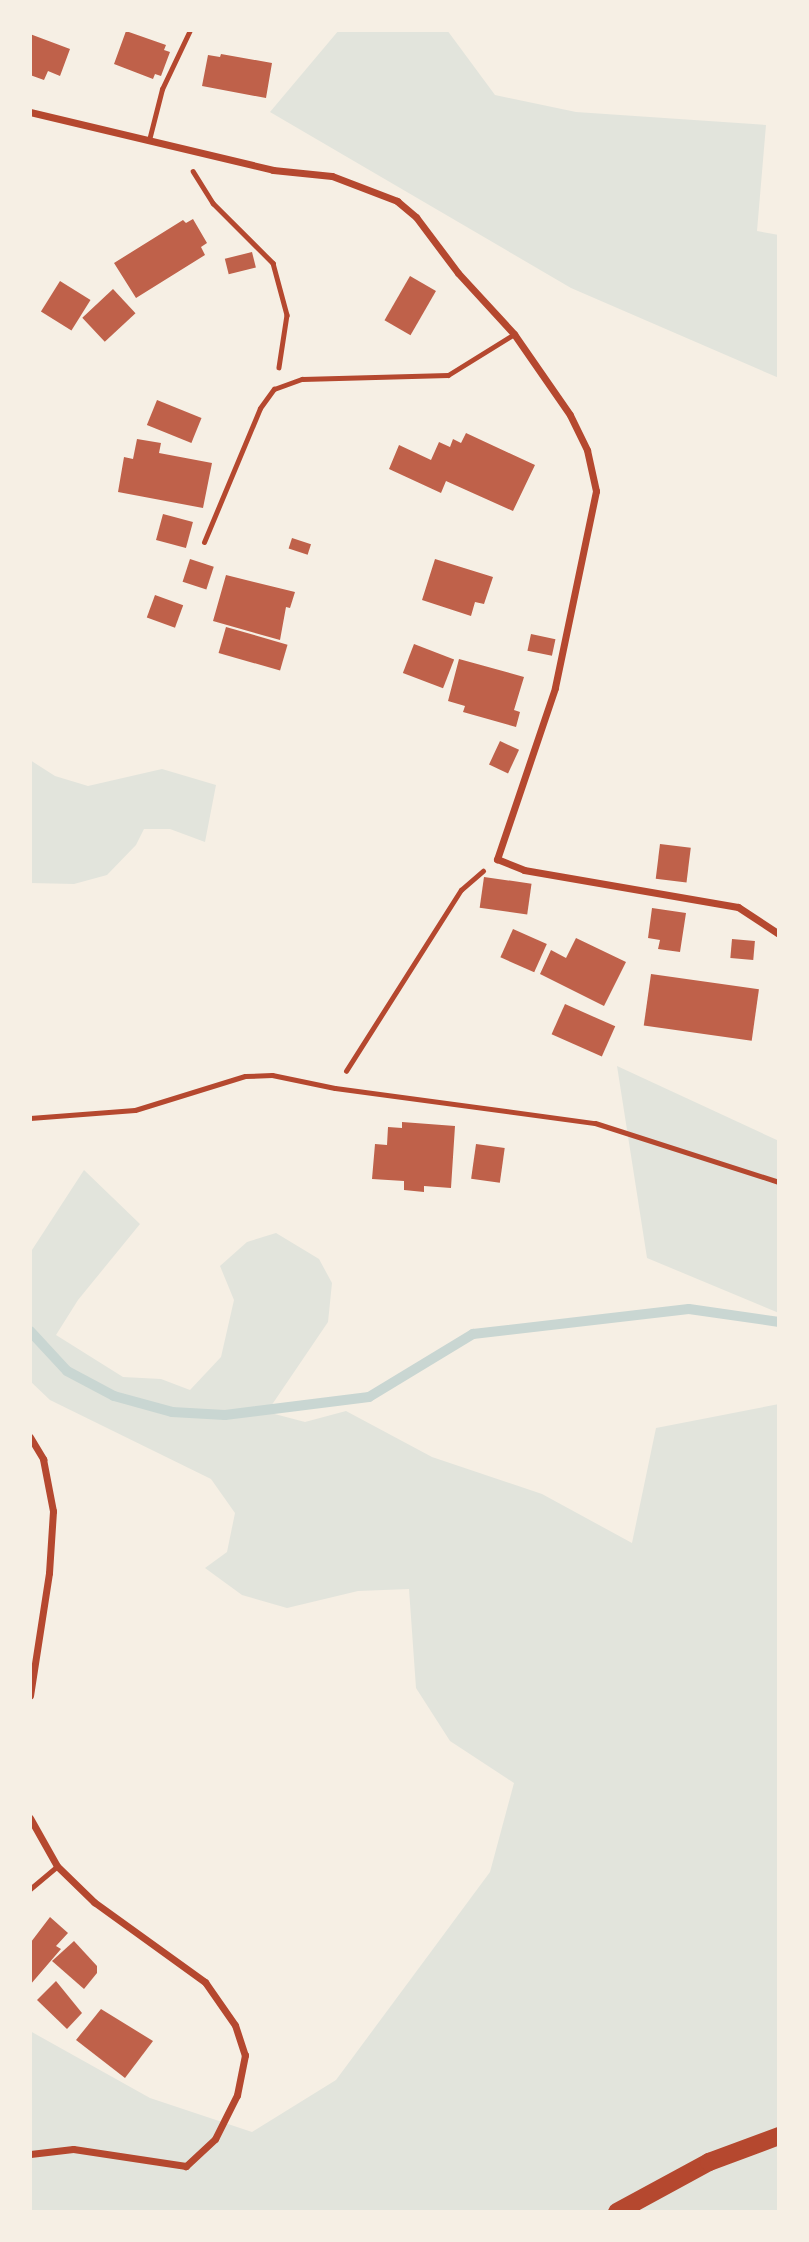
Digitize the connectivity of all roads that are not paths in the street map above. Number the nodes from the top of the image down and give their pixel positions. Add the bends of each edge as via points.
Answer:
1 (190, 30) edge
2 (30, 112) edge
3 (149, 140) junction
4 (514, 334) junction
5 (204, 542) dead end
6 (779, 934) edge
7 (30, 1118) edge
8 (779, 1182) edge
9 (30, 1437) edge
10 (30, 1696) edge
11 (30, 1818) edge
12 (57, 1866) junction
13 (30, 1889) edge
14 (779, 2136) edge
15 (30, 2154) edge
16 (617, 2212) edge

1 - 3 lane via 162,89
2 - 3 street
3 - 4 street via 272,170 332,176 397,201 416,217 458,273
4 - 5 lane via 448,375 302,379 274,389 260,408
4 - 6 street via 570,415 587,450 596,491 555,688 497,859 524,870 738,907
7 - 8 lane via 135,1110 244,1076 272,1075 335,1088 596,1123
9 - 10 street via 43,1459 53,1511 49,1573
11 - 12 street
12 - 13 lane
12 - 15 street via 94,1902 205,1982 235,2025 245,2055 237,2095 215,2139 186,2166 73,2149
14 - 16 main road via 709,2162

